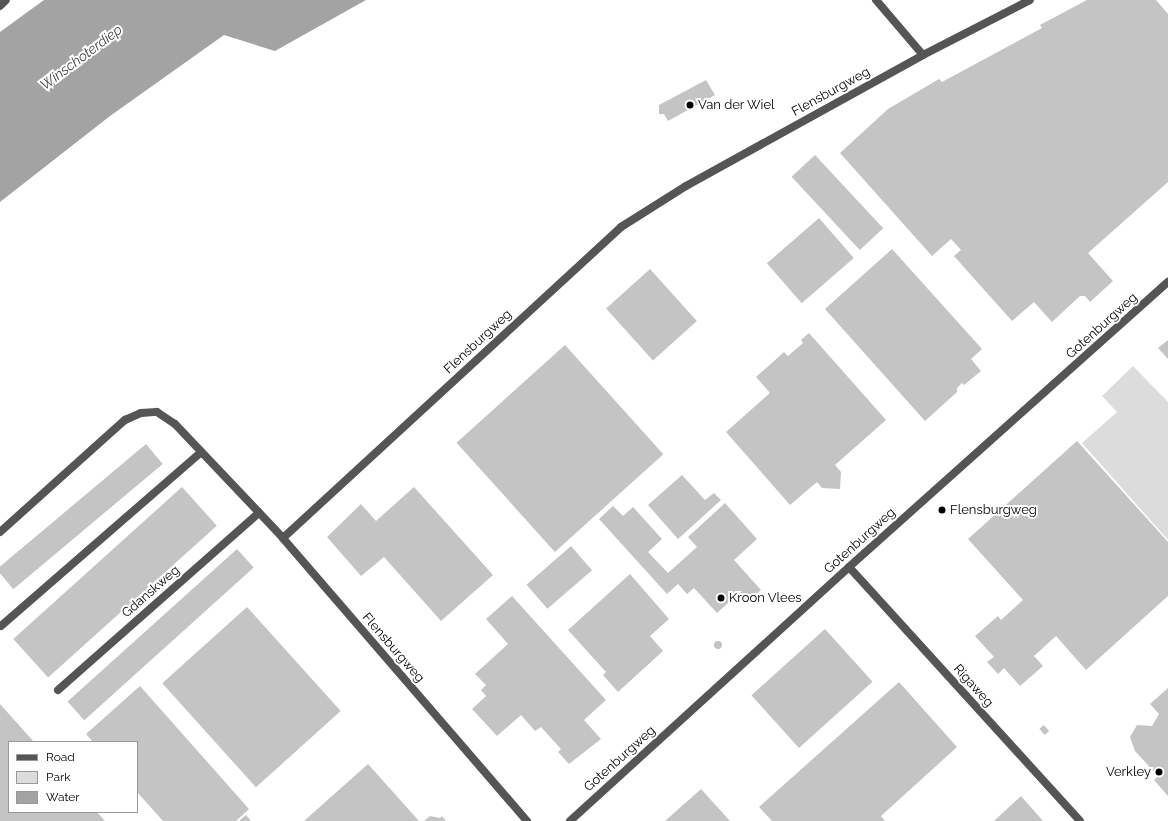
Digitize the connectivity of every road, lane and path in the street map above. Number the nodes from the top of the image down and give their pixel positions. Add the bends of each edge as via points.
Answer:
1 (6, 0) edge
2 (876, 0) edge
3 (1030, 0) edge
4 (0, 6) edge
5 (924, 55) junction
6 (1168, 282) edge
7 (201, 452) junction
8 (259, 513) junction
9 (0, 532) edge
10 (283, 538) junction
11 (849, 567) junction
12 (1, 626) dead end
13 (58, 690) dead end
14 (527, 821) edge
15 (570, 821) edge
16 (1080, 821) edge

1 - 4 street
2 - 5 street
3 - 5 street, Flensburgweg
5 - 10 street, Flensburgweg via 686,186 621,227
6 - 11 street, Gotenburgweg
7 - 8 street
7 - 9 street via 175,424 157,412 141,413 125,420
7 - 12 street
8 - 10 street
8 - 13 street, Gdanskweg
10 - 14 street, Flensburgweg
11 - 15 street, Gotenburgweg
11 - 16 street, Rigaweg

